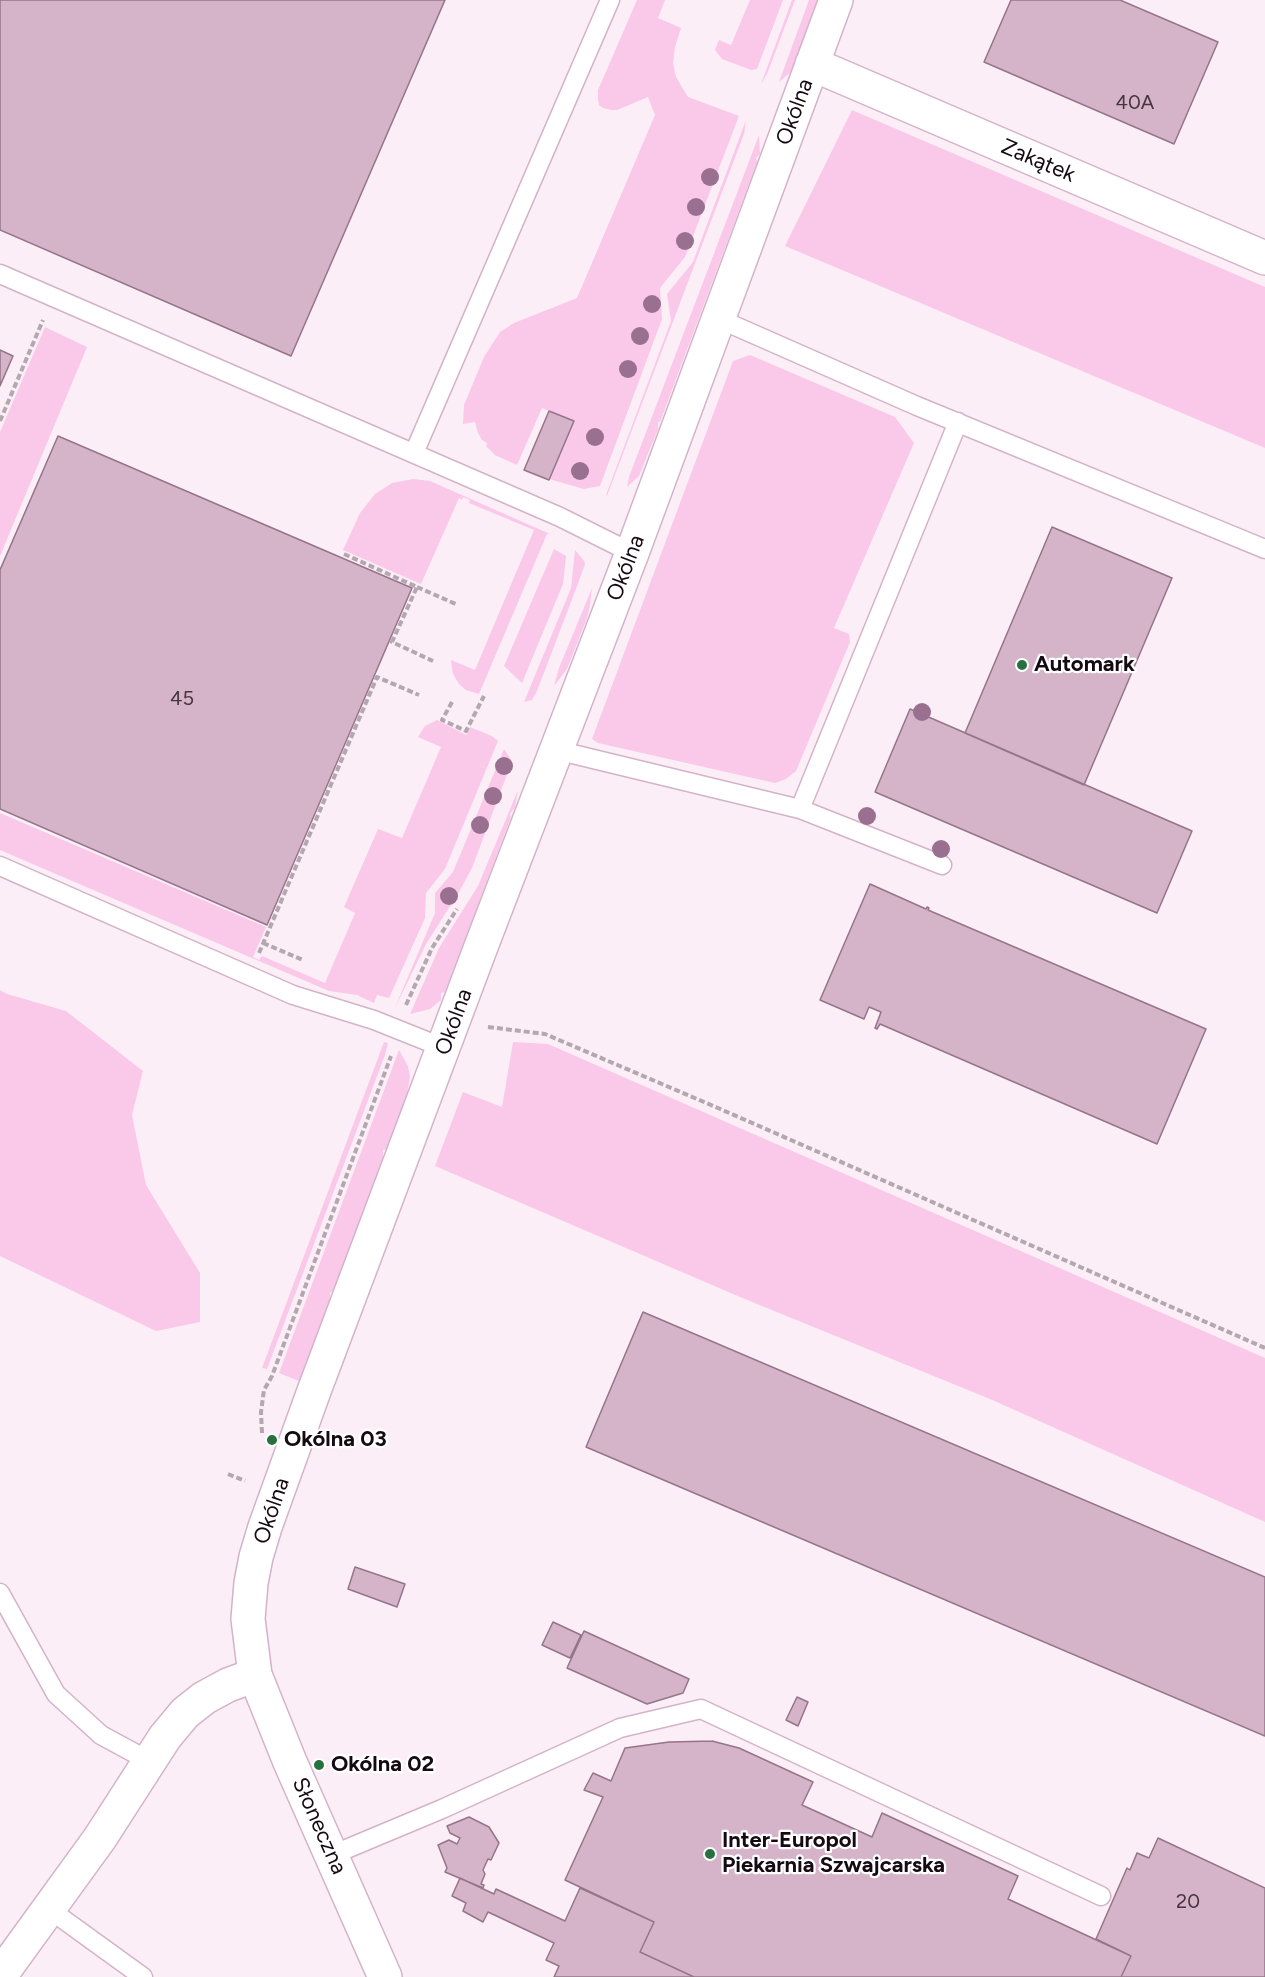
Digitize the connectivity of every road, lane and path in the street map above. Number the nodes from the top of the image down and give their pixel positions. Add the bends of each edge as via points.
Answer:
1 (610, 0) edge
2 (836, 0) edge
3 (812, 64) junction
4 (1265, 258) edge
5 (0, 274) edge
6 (53, 297) junction
7 (717, 318) junction
8 (0, 421) edge
9 (958, 422) junction
10 (414, 453) junction
11 (1265, 549) edge
12 (632, 553) junction
13 (345, 554) dead end
14 (417, 586) junction
15 (458, 605) dead end
16 (433, 661) dead end
17 (419, 695) dead end
18 (484, 696) dead end
19 (452, 702) dead end
20 (556, 750) junction
21 (800, 809) junction
22 (942, 865) dead end
23 (0, 866) edge
24 (462, 902) dead end
25 (262, 943) junction
26 (257, 956) dead end
27 (303, 960) dead end
28 (403, 1012) dead end
29 (478, 1025) dead end
30 (394, 1047) dead end
31 (444, 1048) junction
32 (1265, 1348) edge
33 (262, 1436) dead end
34 (228, 1474) dead end
35 (252, 1483) dead end
36 (0, 1593) edge
37 (255, 1675) junction
38 (149, 1761) junction
39 (332, 1855) junction
40 (1101, 1896) dead end
41 (49, 1909) junction
42 (0, 1976) edge
43 (143, 1977) edge
44 (385, 1977) edge

1 - 10 lane
2 - 3 street, Okólna
3 - 4 street, Zakątek
3 - 7 street, Okólna
5 - 6 lane
6 - 8 path
6 - 10 lane
7 - 9 lane
7 - 12 street, Okólna
9 - 11 lane
9 - 21 lane
10 - 12 lane
12 - 20 street, Okólna
13 - 14 path
14 - 15 path
14 - 16 path via 392,642
17 - 25 path via 377,677
18 - 19 path via 465,731 442,720
20 - 21 lane
20 - 31 street, Okólna
21 - 22 lane
23 - 31 lane via 292,995 374,1020
24 - 28 path via 432,948
25 - 26 path
25 - 27 path
29 - 32 path via 545,1035
30 - 33 path via 264,1390
31 - 37 street, Okólna via 260,1543 249,1601
34 - 35 path
36 - 38 lane via 56,1694 101,1736
37 - 38 street via 215,1691 195,1704
37 - 39 street, Słoneczna
38 - 41 street
39 - 40 lane via 620,1728 701,1709
39 - 44 street, Słoneczna
41 - 42 street
41 - 43 lane

